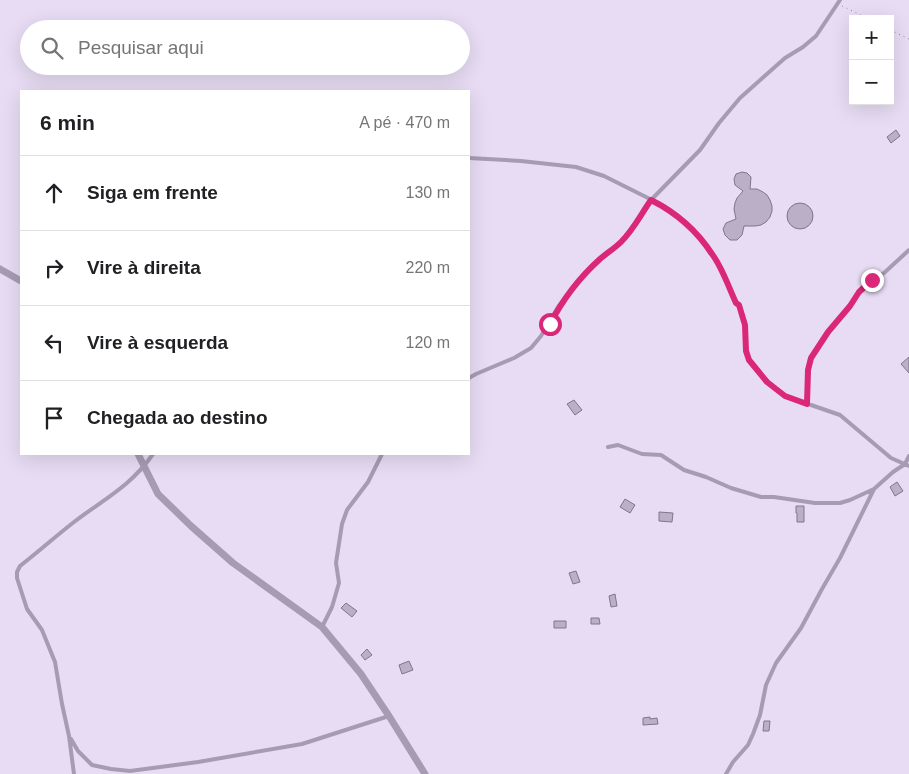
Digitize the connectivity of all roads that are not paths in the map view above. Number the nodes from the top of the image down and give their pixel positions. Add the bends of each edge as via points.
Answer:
1 (838, 2) edge
2 (470, 158) edge
3 (651, 200) junction
4 (909, 250) edge
5 (0, 269) edge
6 (20, 280) edge
7 (470, 377) edge
8 (807, 404) junction
9 (608, 446) dead end
10 (138, 455) edge
11 (152, 455) edge
12 (382, 455) edge
13 (909, 456) edge
14 (907, 465) edge
15 (144, 467) junction
16 (874, 489) junction
17 (322, 628) junction
18 (389, 716) junction
19 (69, 736) junction
20 (74, 774) edge
21 (425, 774) edge
22 (726, 774) edge

1 - 3 lane via 816,36 785,58 740,98 700,150
2 - 3 lane via 576,167 604,176
3 - 7 lane via 631,231 572,289 531,348
3 - 8 lane via 672,212 713,254 739,305 749,360 767,382 785,396
4 - 8 lane via 859,292 811,358
5 - 6 street
8 - 14 lane via 840,415 891,458
9 - 16 lane via 618,444 642,454 661,454 684,470 761,497 840,503
10 - 15 street
11 - 15 lane
12 - 17 lane via 368,482 347,510 342,524 336,563 339,583
13 - 14 lane
14 - 16 lane via 893,472
15 - 17 street via 158,494 192,526 233,563
15 - 19 lane via 126,485 20,566 17,572 28,609 42,630 55,662
16 - 22 lane via 801,628 776,663 766,685 754,734
17 - 18 street via 361,674
18 - 19 lane via 302,744 130,771 92,765
18 - 21 street
19 - 20 lane

